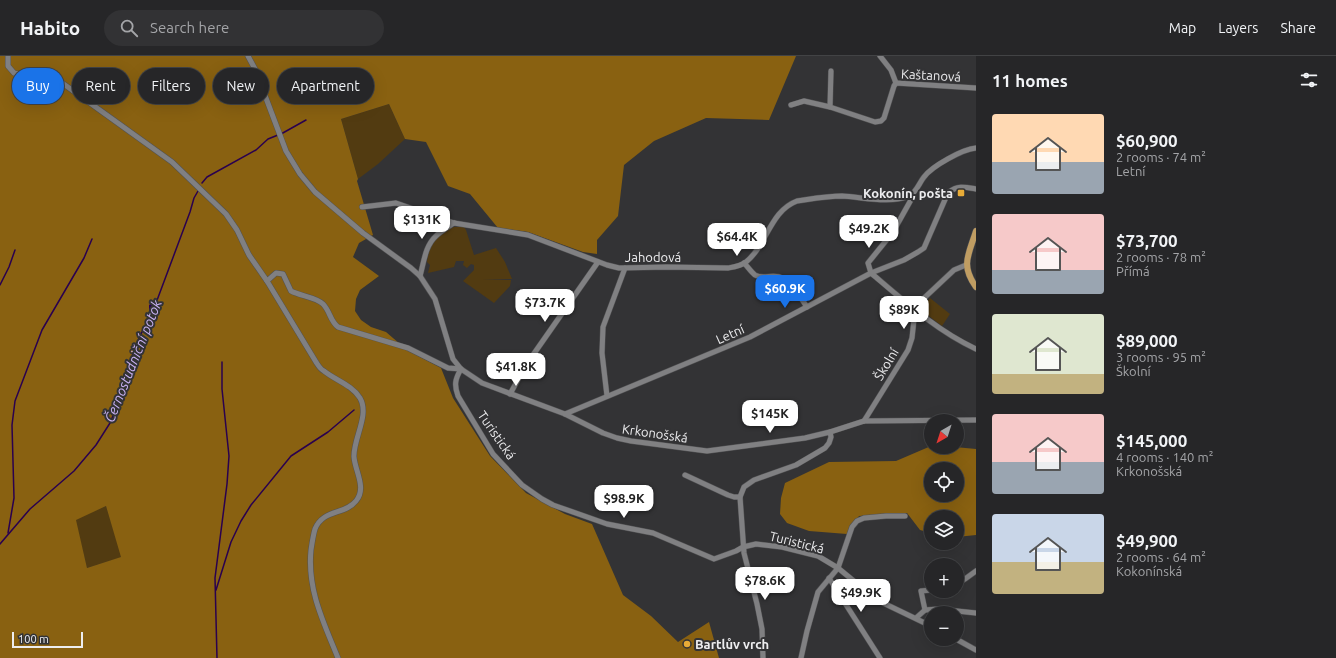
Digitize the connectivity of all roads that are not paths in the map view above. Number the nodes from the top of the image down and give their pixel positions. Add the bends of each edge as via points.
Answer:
1 (8, 56) edge
2 (248, 56) edge
3 (880, 56) edge
4 (832, 71) dead end
5 (896, 83) junction
6 (976, 88) edge
7 (791, 105) dead end
8 (830, 107) junction
9 (976, 148) edge
10 (976, 189) edge
11 (913, 193) junction
12 (362, 207) dead end
13 (454, 223) junction
14 (976, 231) edge
15 (598, 262) junction
16 (744, 263) junction
17 (966, 265) junction
18 (625, 268) junction
19 (871, 273) junction
20 (420, 276) junction
21 (267, 281) junction
22 (976, 287) edge
23 (807, 307) junction
24 (915, 310) junction
25 (976, 349) edge
26 (461, 369) junction
27 (510, 394) junction
28 (607, 396) junction
29 (565, 414) junction
30 (976, 420) edge
31 (864, 421) junction
32 (830, 432) junction
33 (685, 475) dead end
34 (740, 497) junction
35 (905, 516) dead end
36 (743, 547) junction
37 (838, 568) junction
38 (976, 571) edge
39 (829, 578) junction
40 (964, 580) edge
41 (924, 591) edge
42 (924, 606) edge
43 (924, 611) edge
44 (964, 612) edge
45 (976, 614) edge
46 (916, 618) junction
47 (924, 622) edge
48 (964, 643) edge
49 (976, 650) edge
50 (338, 658) edge
51 (763, 658) edge
52 (801, 658) edge
53 (880, 658) edge

1 - 21 street via 8,66 14,73 48,76 59,80 172,162 226,214
2 - 20 street, Krkonošská via 286,152 300,174 315,192 363,233
3 - 5 street via 891,70
4 - 8 street
5 - 6 street, Kaštanová
5 - 8 street, Kaštanová via 884,118 880,121 875,122
7 - 8 street via 804,101
9 - 11 street via 960,152 933,168 924,176
10 - 19 street, Letní via 960,186 952,190 924,248 904,260
11 - 16 street via 903,198 840,196 791,203 774,219 758,248
11 - 19 street via 893,232 868,263
12 - 13 street, Jahodová via 396,203
13 - 15 street, Jahodová via 528,235
13 - 20 street via 436,236 430,244
14 - 17 main road
15 - 18 street, Jahodová
15 - 27 street via 526,366
16 - 18 street, Jahodová via 728,268
16 - 23 street via 755,275 782,278 791,285
17 - 22 main road via 969,277
17 - 24 street via 954,270
18 - 28 street via 603,327 602,353
19 - 23 street, Letní
19 - 24 street
20 - 26 street, Krkonošská via 435,299 450,352
21 - 26 street via 276,273 283,274 291,291 320,302 338,327 408,348 448,368
21 - 50 street via 322,370 356,393 363,407 354,457 361,492 352,505 319,522 314,534 310,560 315,599
23 - 28 street, Letní via 750,337
24 - 25 street via 952,337
24 - 31 street, Školní via 910,346
26 - 27 street, Krkonošská via 482,383
26 - 36 street, Turistická via 455,378 456,391 493,454 522,485 542,499 607,524 653,533 714,559
27 - 29 street, Krkonošská
28 - 29 street, Letní
29 - 32 street, Krkonošská via 617,438 707,451 805,438
30 - 31 street, Krkonošská
31 - 32 street, Krkonošská
32 - 34 street via 829,443 825,448 796,466 754,480 744,487
33 - 34 street via 728,495
34 - 36 street
35 - 37 street, Turistická via 864,518 857,522 852,528
36 - 37 street, Turistická via 756,544 782,547 818,556
36 - 51 street via 762,629
37 - 39 street
37 - 46 street, Turistická via 876,600
38 - 40 street
39 - 52 street via 818,592
39 - 53 street
41 - 42 street via 921,591
43 - 46 street
44 - 45 street
46 - 47 street, Turistická
48 - 49 street

